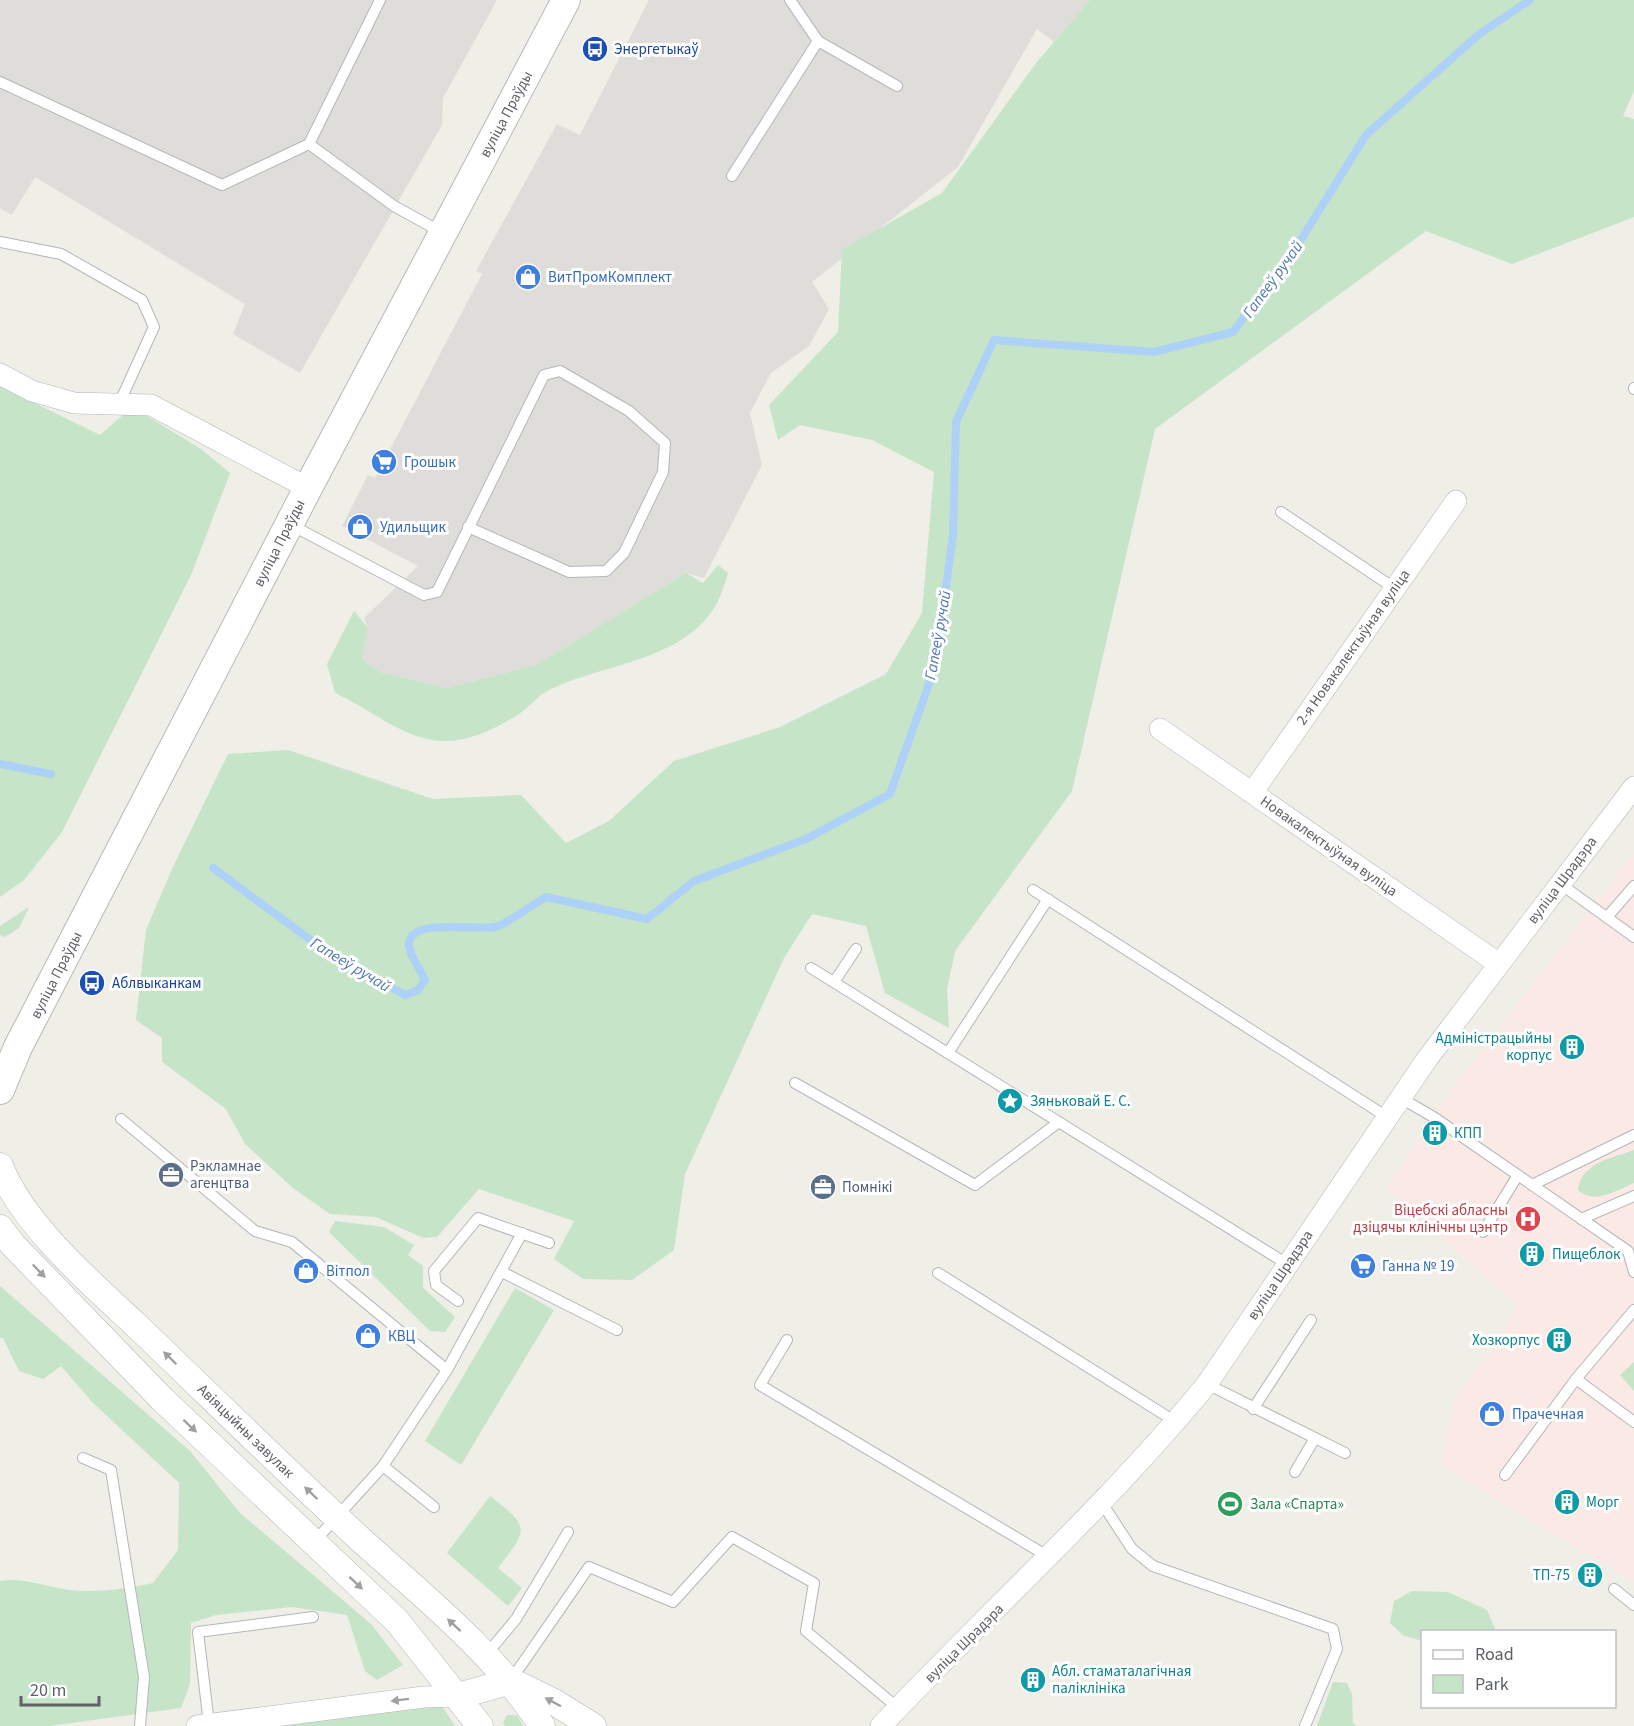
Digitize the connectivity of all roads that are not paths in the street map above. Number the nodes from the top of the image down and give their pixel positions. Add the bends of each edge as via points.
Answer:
1 (380, 0) edge
2 (566, 0) edge
3 (790, 0) edge
4 (818, 41) junction
5 (0, 82) edge
6 (897, 86) dead end
7 (309, 144) junction
8 (732, 176) dead end
9 (443, 234) junction
10 (0, 242) edge
11 (0, 374) edge
12 (118, 406) junction
13 (308, 488) junction
14 (1456, 501) dead end
15 (1281, 512) dead end
16 (289, 524) junction
17 (468, 527) junction
18 (1394, 588) junction
19 (1160, 729) dead end
20 (1634, 787) edge
21 (1252, 793) junction
22 (1559, 883) junction
23 (1634, 886) edge
24 (1033, 890) dead end
25 (1048, 899) junction
26 (1608, 916) junction
27 (1634, 937) edge
28 (856, 949) dead end
29 (1499, 964) junction
30 (812, 968) dead end
31 (834, 982) junction
32 (948, 1053) junction
33 (795, 1083) dead end
34 (1, 1086) edge
35 (1401, 1098) junction
36 (1387, 1118) junction
37 (121, 1119) dead end
38 (1059, 1122) junction
39 (1634, 1136) edge
40 (0, 1166) edge
41 (1518, 1175) junction
42 (1532, 1185) junction
43 (1634, 1197) edge
44 (1581, 1219) junction
45 (0, 1228) edge
46 (1483, 1232) dead end
47 (522, 1233) junction
48 (549, 1244) dead end
49 (1631, 1250) edge
50 (1287, 1264) junction
51 (502, 1272) junction
52 (1634, 1272) edge
53 (938, 1273) dead end
54 (458, 1301) dead end
55 (1634, 1310) edge
56 (1311, 1320) dead end
57 (617, 1330) dead end
58 (787, 1340) dead end
59 (447, 1371) junction
60 (1576, 1379) junction
61 (1207, 1384) junction
62 (1253, 1410) junction
63 (1176, 1422) junction
64 (1634, 1422) edge
65 (1315, 1438) junction
66 (1346, 1453) dead end
67 (83, 1458) dead end
68 (383, 1466) junction
69 (1295, 1472) dead end
70 (1504, 1475) dead end
71 (1102, 1503) junction
72 (434, 1507) dead end
73 (338, 1518) junction
74 (568, 1532) dead end
75 (313, 1543) junction
76 (1050, 1557) junction
77 (1614, 1589) dead end
78 (1634, 1605) edge
79 (314, 1617) dead end
80 (486, 1655) junction
81 (511, 1681) junction
82 (458, 1696) junction
83 (898, 1708) junction
84 (203, 1725) edge
85 (140, 1726) edge
86 (480, 1726) edge
87 (542, 1726) edge
88 (593, 1726) edge
89 (881, 1726) edge
90 (1305, 1726) edge

1 - 7 lane
2 - 9 main road, вуліца Праўды
3 - 4 lane
4 - 6 lane
4 - 8 lane
5 - 7 lane via 222,185
7 - 9 lane via 394,206
9 - 13 main road, вуліца Праўды
10 - 12 lane via 61,254 142,300 154,327
11 - 12 street via 32,391 74,403
12 - 13 street via 151,405
13 - 16 main road, вуліца Праўды
14 - 18 street, 2-я Новакалектыўная вуліца
15 - 18 lane
16 - 17 lane via 424,595 437,592
16 - 34 main road, вуліца Праўды
17 - 17 lane via 569,572 606,571 624,554 663,472 665,443 629,411 560,371 544,375
18 - 21 street, 2-я Новакалектыўная вуліца
19 - 21 street, Новакалектыўная вуліца
20 - 22 street, вуліца Шрадэра
21 - 29 street, Новакалектыўная вуліца
22 - 26 lane
22 - 29 street, вуліца Шрадэра
23 - 26 lane
24 - 25 lane
25 - 32 lane
25 - 36 lane
26 - 27 lane
28 - 31 lane
29 - 35 street, вуліца Шрадэра
30 - 31 lane
31 - 32 lane
32 - 38 lane
33 - 38 lane via 975,1185
35 - 36 street, вуліца Шрадэра
35 - 41 lane
36 - 50 street, вуліца Шрадэра
37 - 59 lane via 255,1231 292,1242
38 - 50 lane
39 - 42 lane
73 -> 40 street, Авіяцыйны завулак via 33,1223 9,1189
41 - 42 lane
41 - 46 lane
42 - 44 lane
43 - 44 lane
44 - 49 lane
45 -> 75 street via 162,1400
47 - 48 lane
47 - 51 lane
47 - 54 lane via 478,1218 434,1271 436,1286
49 - 52 lane
50 - 61 street, вуліца Шрадэра
51 - 57 lane
51 - 59 lane
53 - 63 lane
55 - 60 lane
56 - 62 lane
58 - 76 lane via 760,1385
59 - 68 lane
60 - 64 lane
60 - 70 lane
61 - 62 lane
61 - 63 street, вуліца Шрадэра
62 - 65 lane
63 - 71 street, вуліца Шрадэра
65 - 66 lane
65 - 69 lane
67 - 85 lane via 111,1470 144,1677
68 - 72 lane
68 - 73 lane
71 - 76 street, вуліца Шрадэра
71 - 90 lane via 1132,1549 1152,1566 1333,1629 1337,1649
73 - 75 lane
80 -> 73 street, Авіяцыйны завулак
74 - 80 lane via 516,1619
75 -> 82 street via 398,1621
76 - 83 street, вуліца Шрадэра
77 - 78 lane
79 - 84 lane via 198,1632
80 - 81 street, Авіяцыйны завулак
81 - 82 street
81 - 83 lane via 589,1567 673,1602 732,1537 814,1583 806,1631
81 - 87 street
88 -> 81 street
82 -> 84 street via 424,1696
82 - 86 street
83 - 89 street, вуліца Шрадэра

